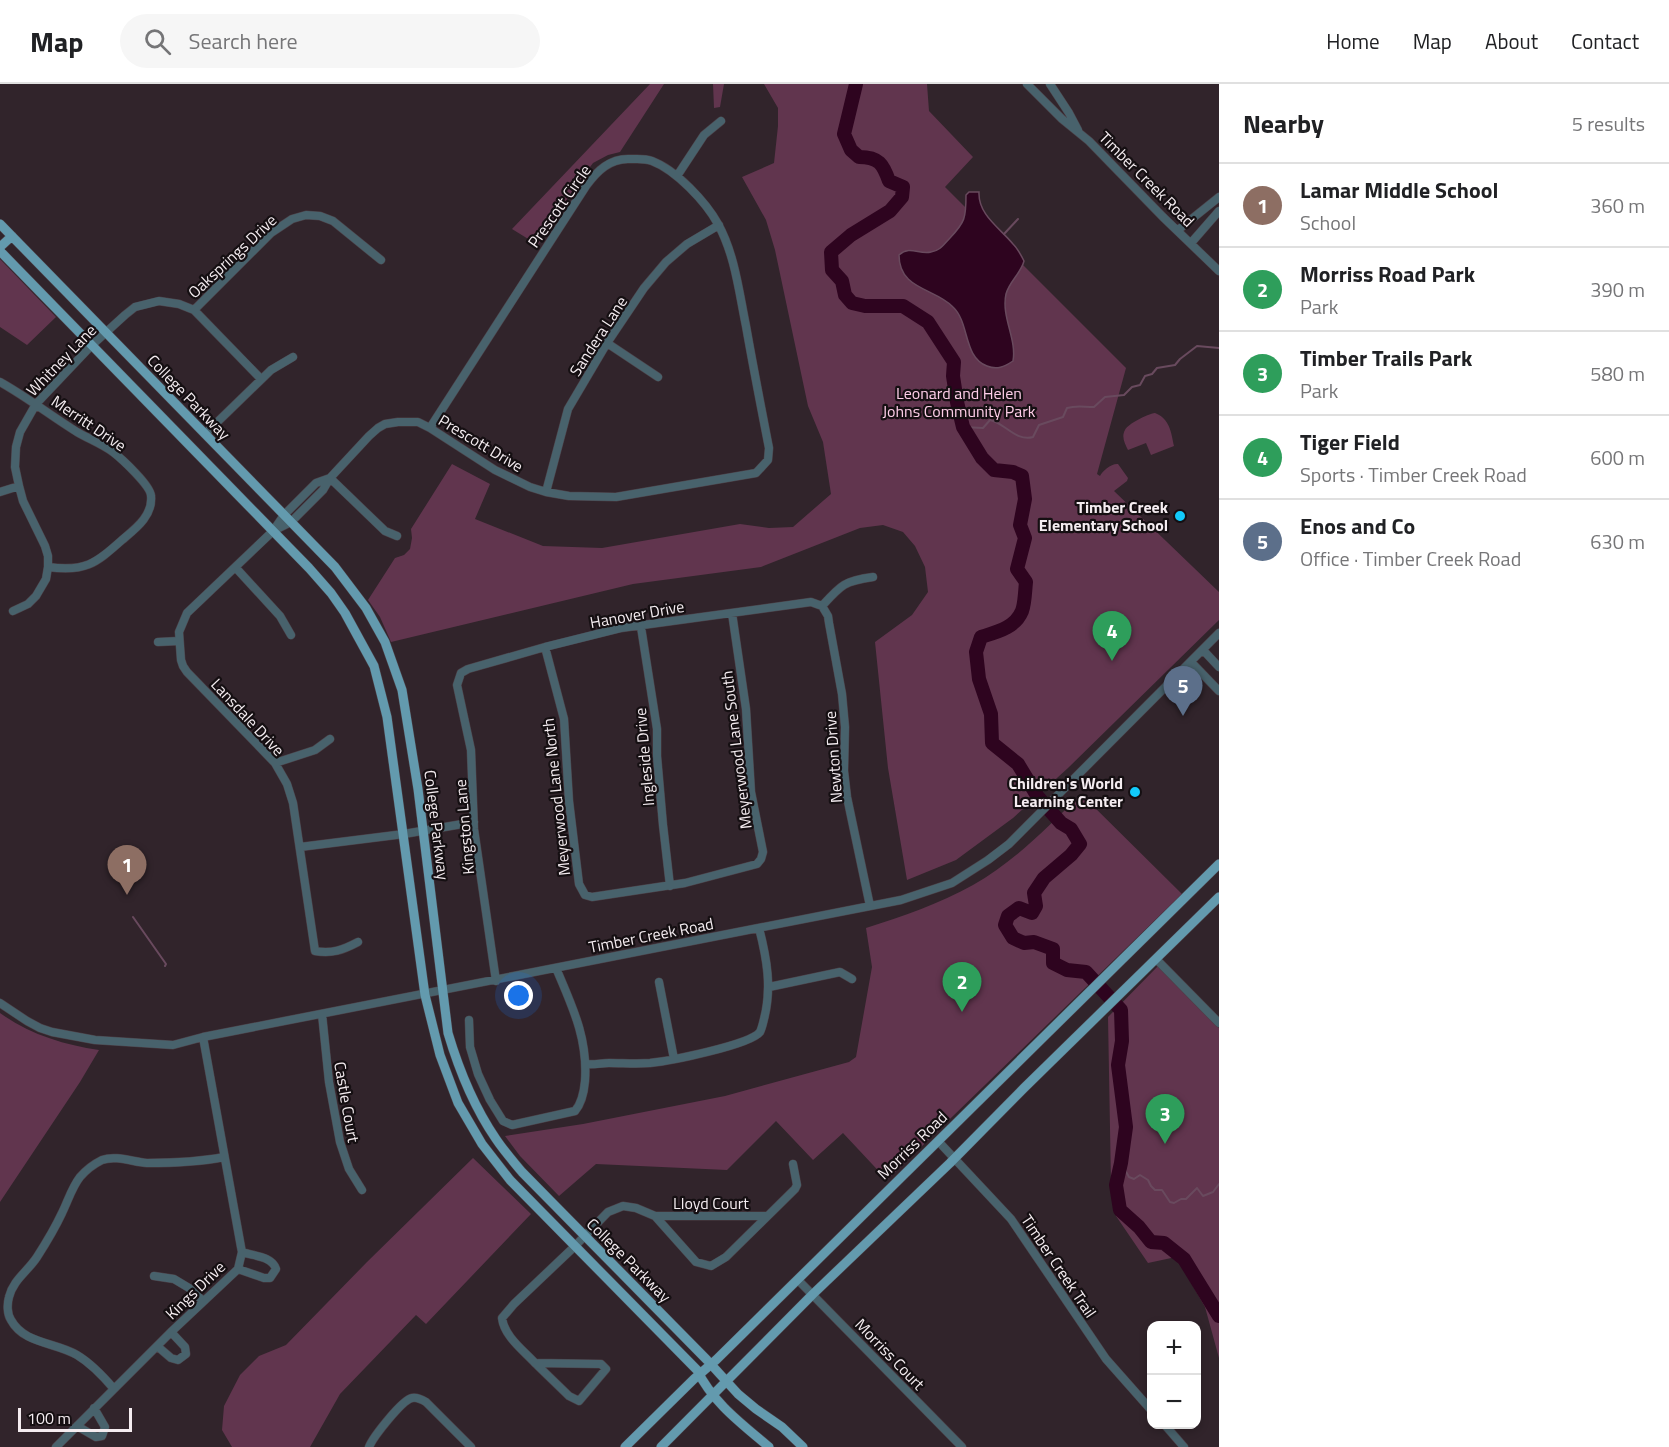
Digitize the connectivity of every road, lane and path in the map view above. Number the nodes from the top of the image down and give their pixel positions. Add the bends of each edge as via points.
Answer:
1 (1027, 84) edge
2 (1050, 84) edge
3 (721, 121) dead end
4 (1080, 134) junction
5 (677, 176) junction
6 (1219, 197) edge
7 (1219, 211) edge
8 (0, 224) edge
9 (719, 225) junction
10 (1179, 230) junction
11 (12, 236) junction
12 (1191, 243) junction
13 (0, 249) edge
14 (381, 260) dead end
15 (1219, 271) edge
16 (194, 310) junction
17 (106, 333) junction
18 (607, 344) junction
19 (92, 346) junction
20 (293, 357) dead end
21 (658, 377) dead end
22 (261, 379) junction
23 (0, 382) edge
24 (36, 404) junction
25 (430, 428) junction
26 (205, 434) junction
27 (768, 452) joint
28 (330, 478) junction
29 (19, 486) junction
30 (0, 492) edge
31 (546, 492) junction
32 (287, 518) junction
33 (273, 531) junction
34 (397, 536) dead end
35 (48, 567) junction
36 (236, 568) junction
37 (873, 577) dead end
38 (822, 606) junction
39 (13, 611) dead end
40 (732, 613) junction
41 (641, 627) junction
42 (1219, 633) edge
43 (291, 635) dead end
44 (179, 641) junction
45 (158, 642) dead end
46 (545, 647) junction
47 (1203, 650) junction
48 (1191, 662) junction
49 (1219, 666) edge
50 (461, 673) joint
51 (1219, 691) edge
52 (330, 739) dead end
53 (275, 764) junction
54 (474, 822) junction
55 (423, 830) junction
56 (404, 834) junction
57 (300, 847) junction
58 (1219, 864) edge
59 (670, 886) junction
60 (1219, 897) edge
61 (870, 906) junction
62 (759, 928) junction
63 (358, 942) dead end
64 (1156, 959) junction
65 (556, 968) junction
66 (852, 979) dead end
67 (495, 981) junction
68 (659, 982) dead end
69 (769, 987) junction
70 (443, 991) junction
71 (425, 995) junction
72 (0, 1003) edge
73 (322, 1014) junction
74 (469, 1020) dead end
75 (1219, 1023) edge
76 (203, 1037) junction
77 (674, 1059) junction
78 (586, 1064) junction
79 (938, 1141) junction
80 (225, 1157) junction
81 (955, 1158) junction
82 (793, 1164) dead end
83 (362, 1190) dead end
84 (655, 1216) junction
85 (767, 1216) junction
86 (584, 1236) junction
87 (574, 1247) junction
88 (242, 1252) junction
89 (238, 1269) junction
90 (154, 1276) dead end
91 (798, 1280) junction
92 (813, 1294) junction
93 (203, 1300) junction
94 (171, 1332) junction
95 (157, 1346) junction
96 (535, 1363) junction
97 (711, 1365) junction
98 (699, 1375) junction
99 (726, 1382) junction
100 (114, 1389) junction
101 (713, 1396) junction
102 (1147, 1405) edge
103 (94, 1408) junction
104 (77, 1426) junction
105 (1168, 1429) edge
106 (56, 1447) edge
107 (369, 1447) edge
108 (471, 1447) edge
109 (625, 1447) edge
110 (662, 1447) edge
111 (769, 1447) edge
112 (803, 1447) edge
113 (962, 1447) edge
114 (1184, 1447) edge

1 - 4 street, Timber Creek Road
2 - 4 street, Timber Creek Road
3 - 5 street via 704,135
4 - 10 street, Timber Creek Road
5 - 9 street, Prescott Circle
5 - 25 street, Prescott Circle via 657,163 623,158 610,162 591,179
6 - 10 street
7 - 12 street
8 - 11 main road, College Parkway
9 - 18 street, Sandera Lane via 666,262
9 - 27 street, Prescott Circle via 735,268
10 - 12 street, Timber Creek Road
11 - 13 main road
11 - 17 main road, College Parkway
12 - 15 street, Timber Creek Road
13 - 19 main road, College Parkway
14 - 16 street, Oaksprings Drive via 333,221 306,215 271,233
16 - 17 street, Whitney Lane via 165,301 144,304 135,307
16 - 22 street, Whitney Lane
17 - 19 street, Whitney Lane
17 - 26 main road, College Parkway
18 - 21 street
18 - 31 street, Sandera Lane via 568,410
19 - 24 street, Whitney Lane
19 - 33 main road, College Parkway
20 - 22 street
22 - 26 street
23 - 24 street
24 - 29 street, Whitney Lane via 16,447
24 - 35 street, Merritt Drive via 114,453 152,494 147,515 102,558 69,570
25 - 28 street, Prescott Drive via 418,422 385,424
25 - 31 street, Prescott Drive via 495,470
26 - 32 main road, College Parkway
27 - 31 street, Prescott Drive via 768,460 756,472 616,497
28 - 32 street, Prescott Drive via 323,490
28 - 34 street via 385,531
29 - 30 street
29 - 35 street, Whitney Lane via 45,546
32 - 33 street, Prescott Drive
32 - 55 main road, College Parkway via 348,582 386,642 402,690
33 - 36 street, Lansdale Drive
33 - 56 main road, College Parkway via 331,593 374,666 387,717
35 - 39 street via 36,596
36 - 43 street via 280,616
36 - 44 street, Lansdale Drive via 187,613 180,626
37 - 38 street via 848,582
38 - 40 street, Hanover Drive via 811,602
38 - 61 street, Newton Drive via 830,623 842,694 845,780
40 - 41 street, Hanover Drive
40 - 59 street, Meyerwood Lane South via 746,709 751,792 763,852 757,864
41 - 46 street, Hanover Drive via 621,628
41 - 59 street, Ingleside Drive via 657,729
42 - 47 street, Timber Creek Road
44 - 45 street
44 - 53 street, Lansdale Drive via 187,672
46 - 50 street, Hanover Drive
46 - 59 street, Meyerwood Lane North via 564,719 569,801 579,884 585,896
47 - 48 street, Timber Creek Road
47 - 49 street
48 - 51 street
48 - 61 street, Timber Creek Road via 1001,850 952,883
50 - 54 street, Kingston Lane via 457,686 471,750
52 - 53 street via 315,750
53 - 57 street, Lansdale Drive via 293,803
54 - 55 street
54 - 67 street, Kingston Lane
55 - 56 street
55 - 70 main road, College Parkway
56 - 57 street
56 - 71 main road, College Parkway
57 - 63 street, Lansdale Drive via 315,951 343,950
58 - 79 main road, Morriss Road
60 - 64 main road
61 - 62 street, Timber Creek Road
62 - 65 street, Timber Creek Road
62 - 69 street
64 - 75 street
64 - 81 main road
65 - 67 street, Timber Creek Road
65 - 78 street via 584,1040
66 - 69 street via 840,972
67 - 70 street, Timber Creek Road
68 - 77 street
69 - 77 street via 761,1030 754,1038
70 - 71 street, Timber Creek Road
70 - 86 main road, College Parkway via 448,1033 458,1066 495,1139
71 - 73 street, Timber Creek Road
71 - 87 main road, College Parkway via 440,1055 458,1103 482,1144 510,1180
72 - 76 street, Timber Creek Road via 40,1028 95,1040 173,1045
73 - 76 street, Timber Creek Road
73 - 83 street, Castle Court via 327,1073 340,1142 349,1169
74 - 78 street via 470,1047 478,1074 503,1121 512,1125 575,1111 585,1085
76 - 80 street, Kings Drive
77 - 78 street
79 - 81 street, Timber Creek Trail
79 - 91 main road, Morriss Road
80 - 88 street, Kings Drive
80 - 100 street via 163,1163 114,1158 90,1167 76,1182 34,1262 15,1282 8,1308 9,1318 20,1332 76,1355
81 - 92 main road
81 - 102 street, Timber Creek Trail via 1011,1219 1106,1359
82 - 85 street, Lloyd Court via 796,1187
84 - 85 street, Lloyd Court
84 - 85 street, Lloyd Court via 696,1262 711,1266 726,1257
84 - 86 street, Lloyd Court via 623,1206 608,1212
86 - 87 street, Lloyd Court
86 - 97 main road, College Parkway
87 - 96 street, Lloyd Court via 502,1318 503,1327
87 - 98 main road, College Parkway
88 - 89 street, Kings Drive
88 - 89 street via 269,1260 276,1269 270,1278 264,1278
89 - 93 street, Kings Drive
90 - 93 street via 174,1279
91 - 92 street, Morriss Court
91 - 97 main road, Morriss Road
92 - 99 main road
92 - 113 street, Morriss Court
93 - 94 street, Kings Drive
94 - 95 street, Kings Drive
94 - 95 street via 185,1347 183,1357 171,1358
95 - 100 street, Kings Drive
96 - 96 street via 579,1401 606,1369 600,1364
97 - 98 main road, Morriss Road
97 - 99 main road, College Parkway
98 - 101 main road, College Parkway
98 - 109 main road, Morriss Road
99 - 101 main road
99 - 112 main road, College Parkway
100 - 103 street, Kings Drive
101 - 110 main road
101 - 111 main road, College Parkway
103 - 104 street, Kings Drive
103 - 104 street via 105,1427 102,1436 96,1437
104 - 106 street, Kings Drive
105 - 114 street
107 - 108 street via 376,1434 412,1398 426,1402

